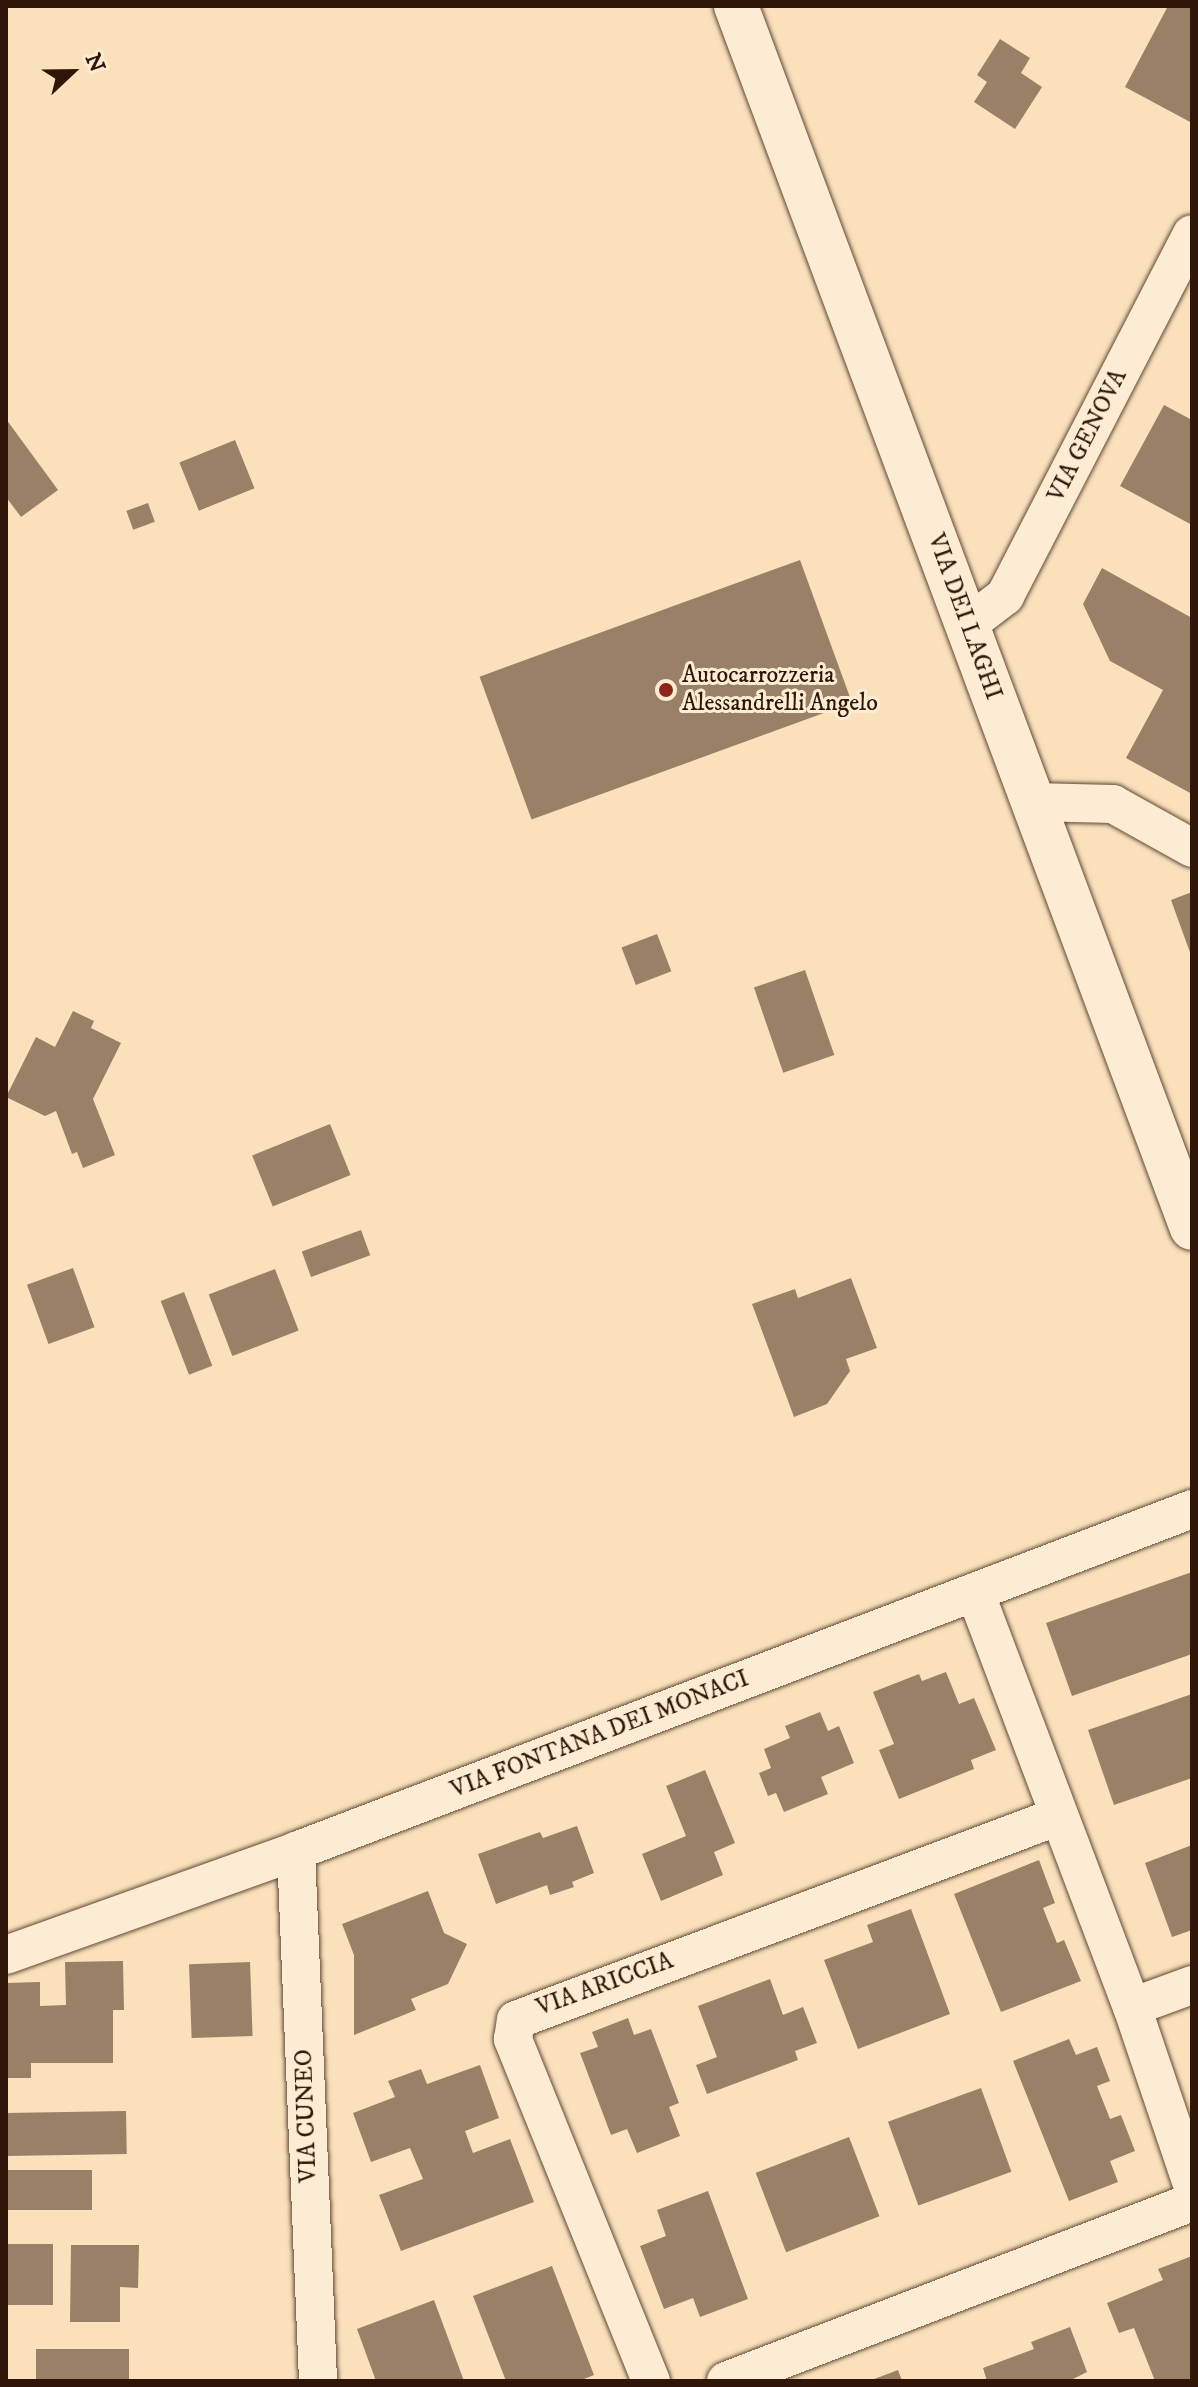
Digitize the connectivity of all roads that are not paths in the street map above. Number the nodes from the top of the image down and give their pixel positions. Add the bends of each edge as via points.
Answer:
1 (736, 6) edge
2 (1192, 234) edge
3 (967, 625) junction
4 (1033, 802) junction
5 (1192, 848) edge
6 (1192, 1228) edge
7 (1192, 1509) edge
8 (975, 1592) junction
9 (1059, 1816) junction
10 (296, 1851) junction
11 (6, 1955) edge
12 (1192, 1985) edge
13 (1132, 2007) junction
14 (1192, 2184) edge
15 (1192, 2202) edge
16 (318, 2381) edge
17 (651, 2381) edge
18 (726, 2381) edge

1 - 3 main road, VIA DEI LAGHI
2 - 3 street, VIA GENOVA via 1005,596
3 - 4 main road, VIA DEI LAGHI
4 - 5 street via 1113,804
4 - 6 main road, VIA DEI LAGHI
7 - 8 street, VIA FONTANA DEI MONACI
8 - 9 street
8 - 10 street, VIA FONTANA DEI MONACI
9 - 13 street
9 - 17 street, VIA ARICCIA via 516,2020 513,2039
10 - 11 street, VIA FONTANA DEI MONACI
10 - 16 street, VIA CUNEO
12 - 13 street
13 - 14 street
15 - 18 street

